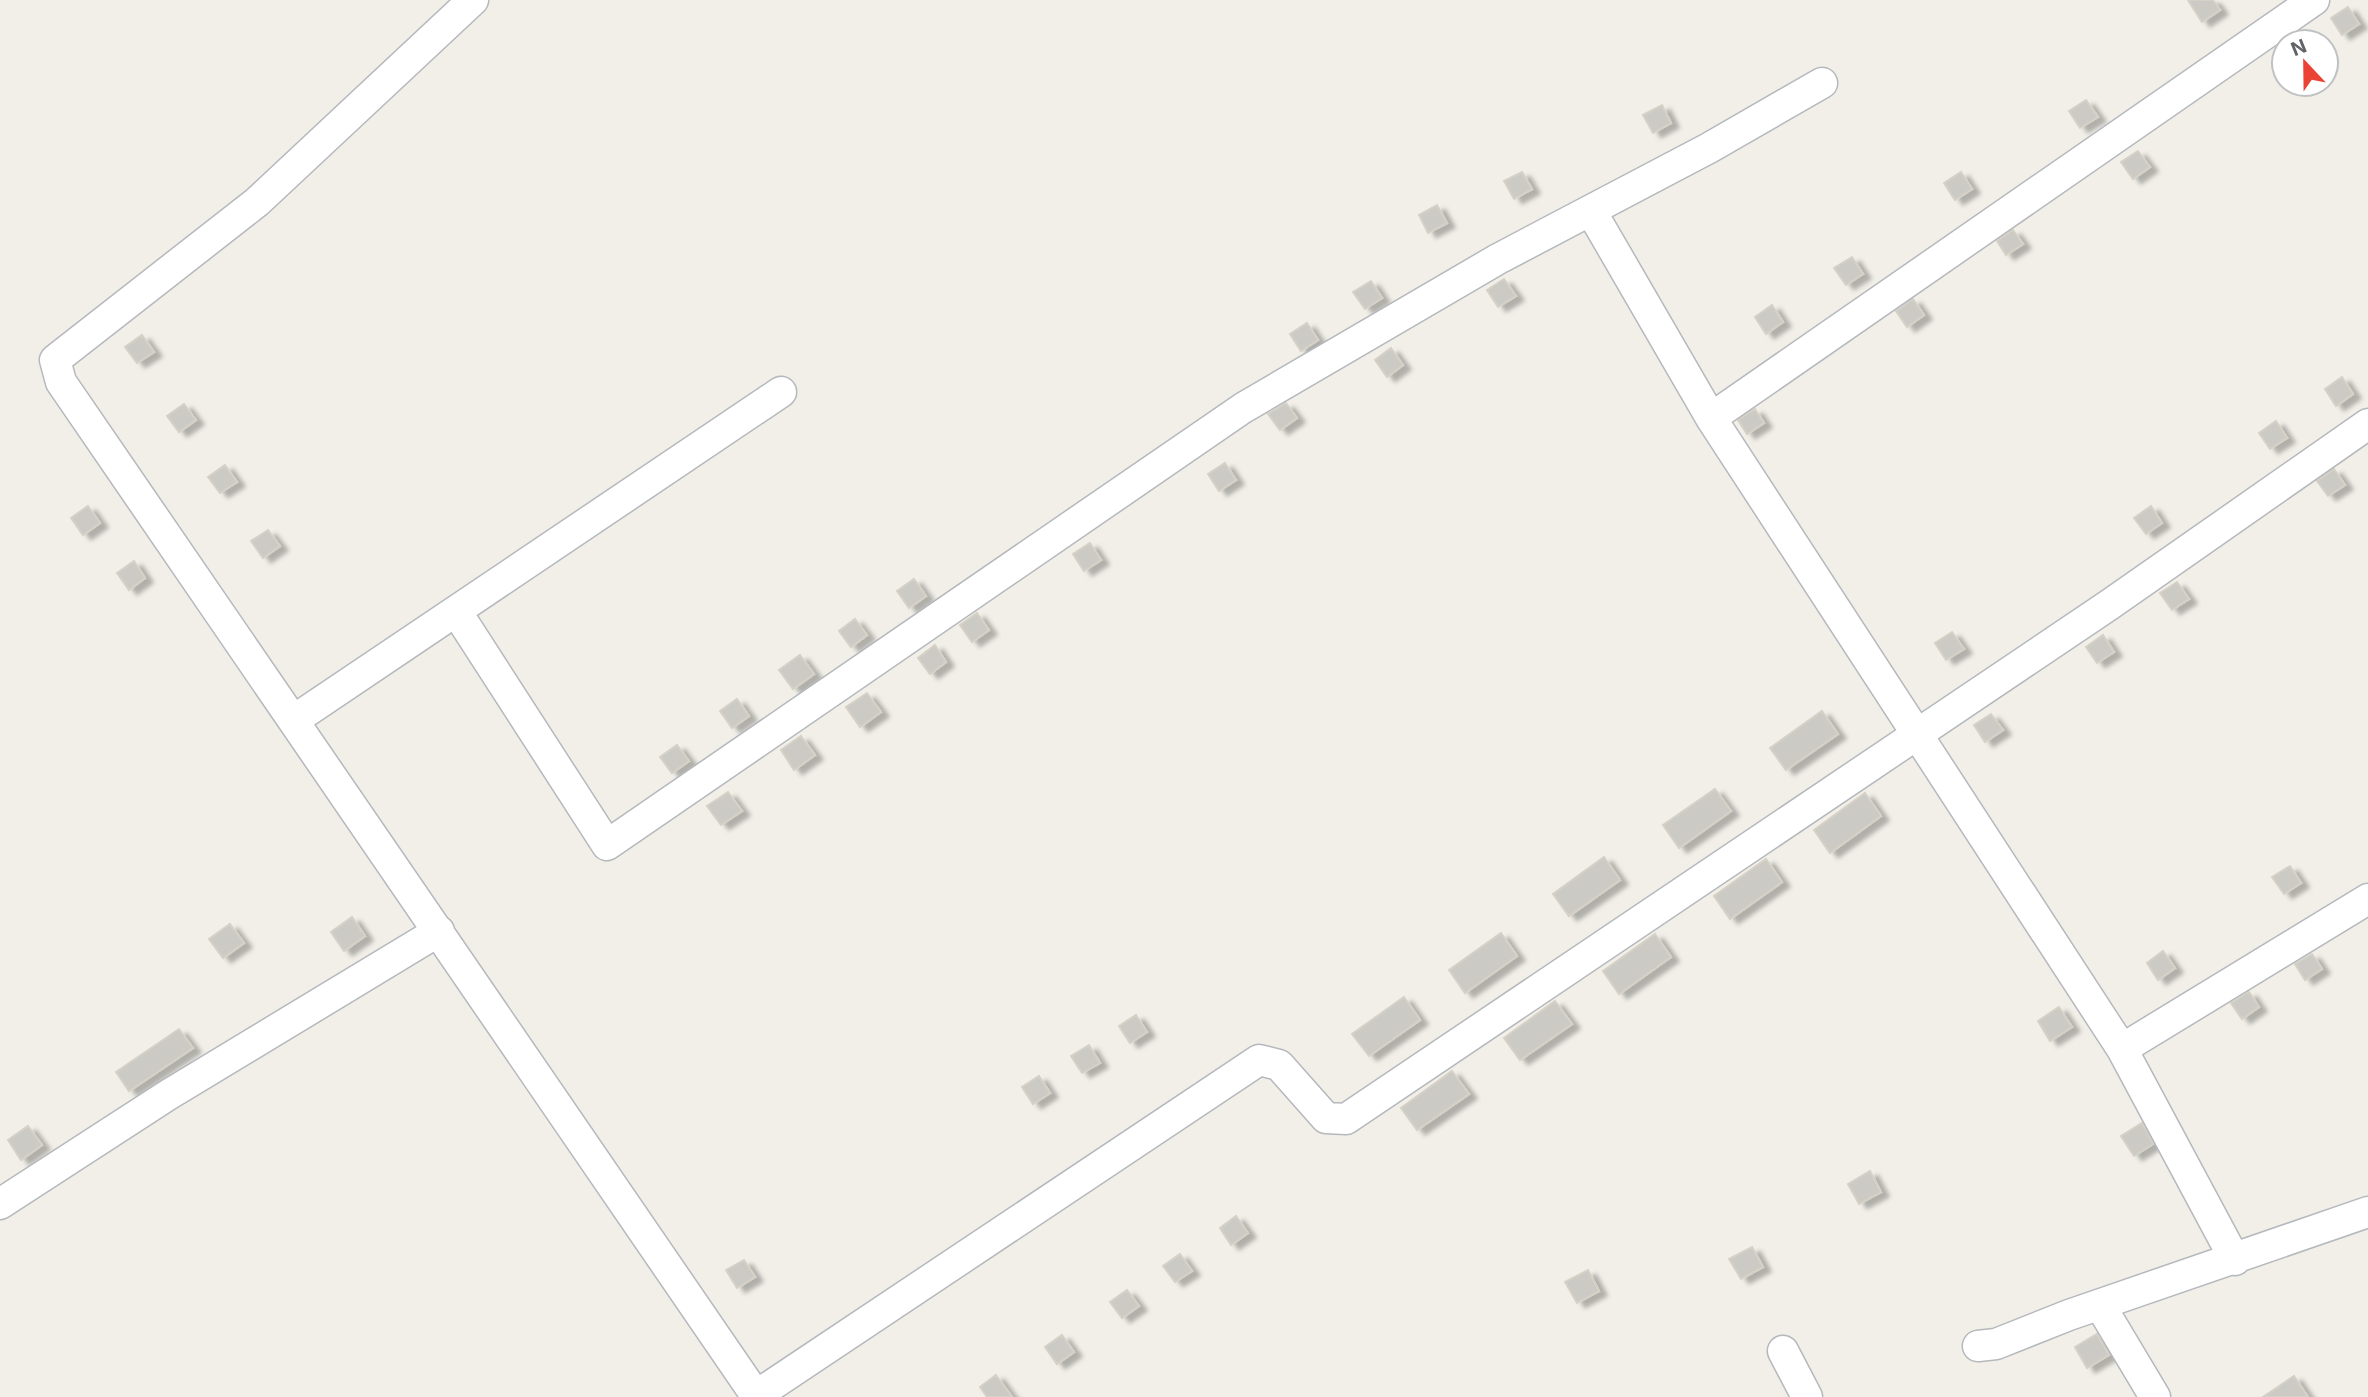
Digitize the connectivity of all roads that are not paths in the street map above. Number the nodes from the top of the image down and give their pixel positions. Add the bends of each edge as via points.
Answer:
1 (473, 0) edge
2 (2314, 0) edge
3 (1822, 83) dead end
4 (1591, 211) junction
5 (780, 392) dead end
6 (1711, 418) junction
7 (2368, 424) edge
8 (456, 611) junction
9 (294, 720) junction
10 (1919, 734) junction
11 (2368, 899) edge
12 (439, 931) junction
13 (2122, 1049) junction
14 (0, 1204) edge
15 (2368, 1212) edge
16 (2235, 1260) junction
17 (2099, 1305) junction
18 (1978, 1346) dead end
19 (1783, 1351) dead end
20 (756, 1397) edge
21 (1807, 1397) edge
22 (2155, 1397) edge

1 - 9 street via 257,202 55,360 61,382
2 - 6 street
3 - 4 street
4 - 6 street
4 - 8 street via 1498,259 1242,408 607,845
5 - 8 street
6 - 10 street
7 - 10 street
8 - 9 street
9 - 12 street
10 - 13 street
10 - 20 street via 1346,1119 1326,1118 1279,1065 1259,1060
11 - 13 street
12 - 14 street via 168,1095
12 - 20 street
13 - 16 street
15 - 16 street
16 - 17 street
17 - 18 street via 1996,1344
17 - 22 street
19 - 21 street

